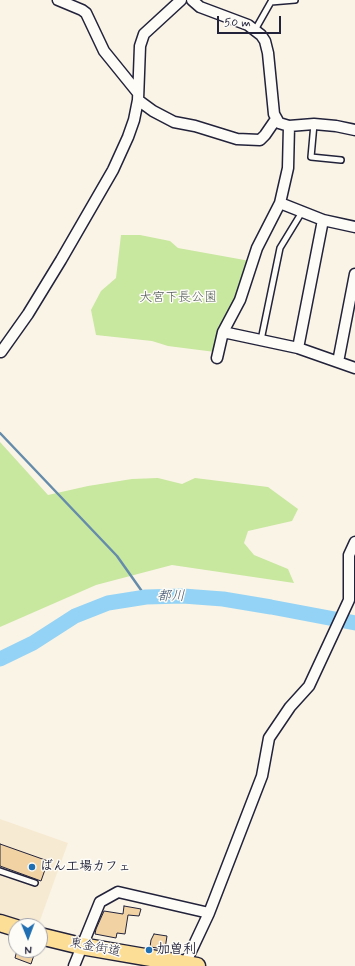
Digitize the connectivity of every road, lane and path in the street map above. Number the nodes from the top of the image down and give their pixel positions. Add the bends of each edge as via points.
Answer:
1 (58, 0) edge
2 (181, 0) edge
3 (192, 0) edge
4 (295, 0) edge
5 (272, 1) edge
6 (255, 30) junction
7 (138, 96) junction
8 (276, 119) junction
9 (314, 124) junction
10 (289, 126) junction
11 (355, 130) edge
12 (341, 160) dead end
13 (280, 203) junction
14 (302, 212) junction
15 (323, 220) junction
16 (355, 227) edge
17 (355, 274) edge
18 (223, 332) junction
19 (261, 340) junction
20 (298, 348) junction
21 (0, 352) edge
22 (218, 358) dead end
23 (338, 362) junction
24 (355, 368) edge
25 (355, 542) edge
26 (0, 871) edge
27 (35, 883) dead end
28 (209, 913) junction
29 (48, 938) edge
30 (82, 946) junction
31 (191, 965) edge
32 (74, 966) edge

1 - 7 street via 86,13 104,51
2 - 7 street via 144,34 140,46
3 - 6 street via 200,7
4 - 5 lane
5 - 6 lane
6 - 8 street via 265,41 268,53
7 - 8 street via 153,111 174,122 237,139 260,140
7 - 21 street via 134,120 113,170 28,314
8 - 10 street
9 - 10 street
9 - 11 street
9 - 12 lane via 311,157
10 - 13 street via 288,168
13 - 14 street
13 - 18 street via 257,248 240,300
14 - 15 street
14 - 19 lane via 280,248
15 - 16 street
15 - 20 street
17 - 23 street
18 - 19 street
18 - 22 street
19 - 20 street
20 - 23 street
23 - 24 street
25 - 28 street via 348,555 349,600 309,686 290,706 269,738 262,776
26 - 27 lane
28 - 30 street via 118,892 100,902
28 - 31 street
29 - 30 highway, 東金街道
30 - 31 highway, 東金街道
30 - 32 street

